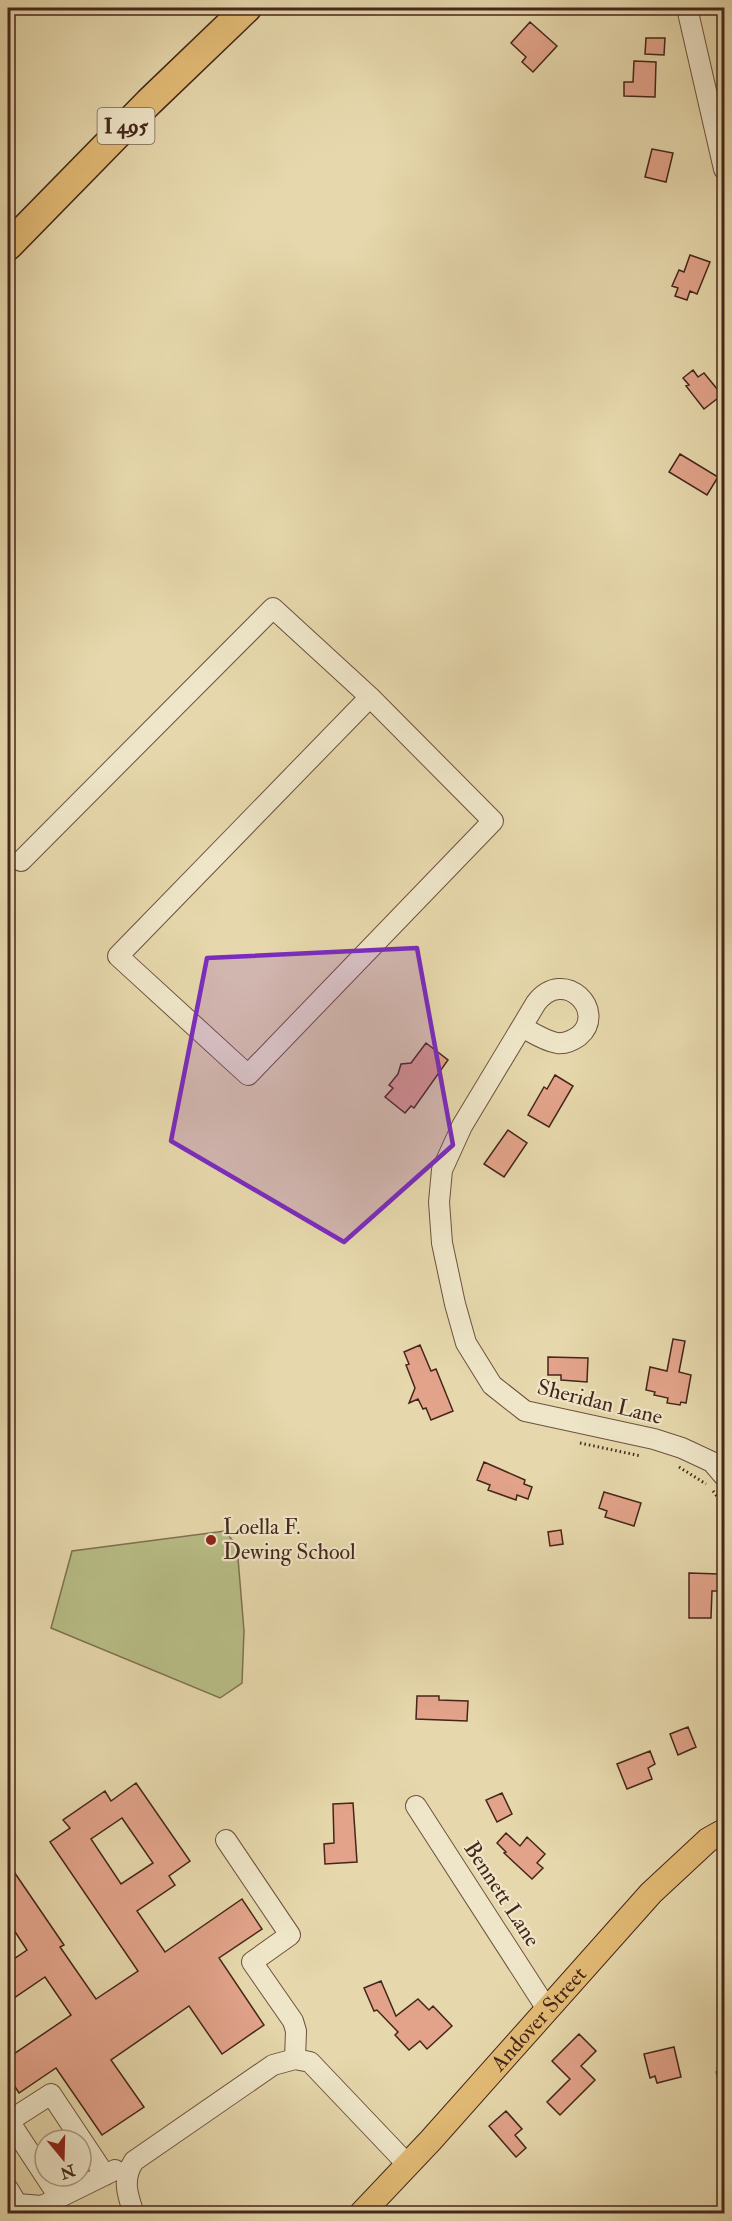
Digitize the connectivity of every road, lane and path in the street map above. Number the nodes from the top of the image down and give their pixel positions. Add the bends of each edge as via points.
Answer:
1 (247, 8) edge
2 (687, 8) edge
3 (724, 170) edge
4 (8, 246) edge
5 (370, 697) junction
6 (21, 861) dead end
7 (522, 1027) dead end
8 (576, 1441) dead end
9 (648, 1457) dead end
10 (669, 1461) dead end
11 (724, 1476) edge
12 (724, 1506) edge
13 (416, 1806) dead end
14 (724, 1831) edge
15 (226, 1840) dead end
16 (547, 2009) junction
17 (295, 2059) junction
18 (8, 2120) edge
19 (134, 2161) junction
20 (408, 2165) junction
21 (105, 2175) junction
22 (8, 2189) edge
23 (48, 2206) edge
24 (134, 2214) edge
25 (361, 2214) edge

1 - 4 highway, I 495
2 - 3 street
5 - 5 street via 493,820 248,1075 118,956
5 - 6 street via 273,608
7 - 11 street, Sheridan Lane via 462,1126 442,1170 442,1243 466,1343 492,1385 525,1411 682,1448 712,1462
8 - 9 path
10 - 12 path via 709,1486
13 - 16 street, Bennett Lane
14 - 16 main road, Andover Street via 708,1840 651,1893
15 - 17 street via 290,1935 252,1962 293,2021
16 - 20 main road, Andover Street
17 - 19 street via 273,2065
17 - 20 street via 310,2062
18 - 21 street via 51,2094
18 - 23 street
19 - 21 street
19 - 24 street via 127,2172 126,2193
20 - 25 main road, Andover Street
21 - 23 street
22 - 23 street via 17,2204

